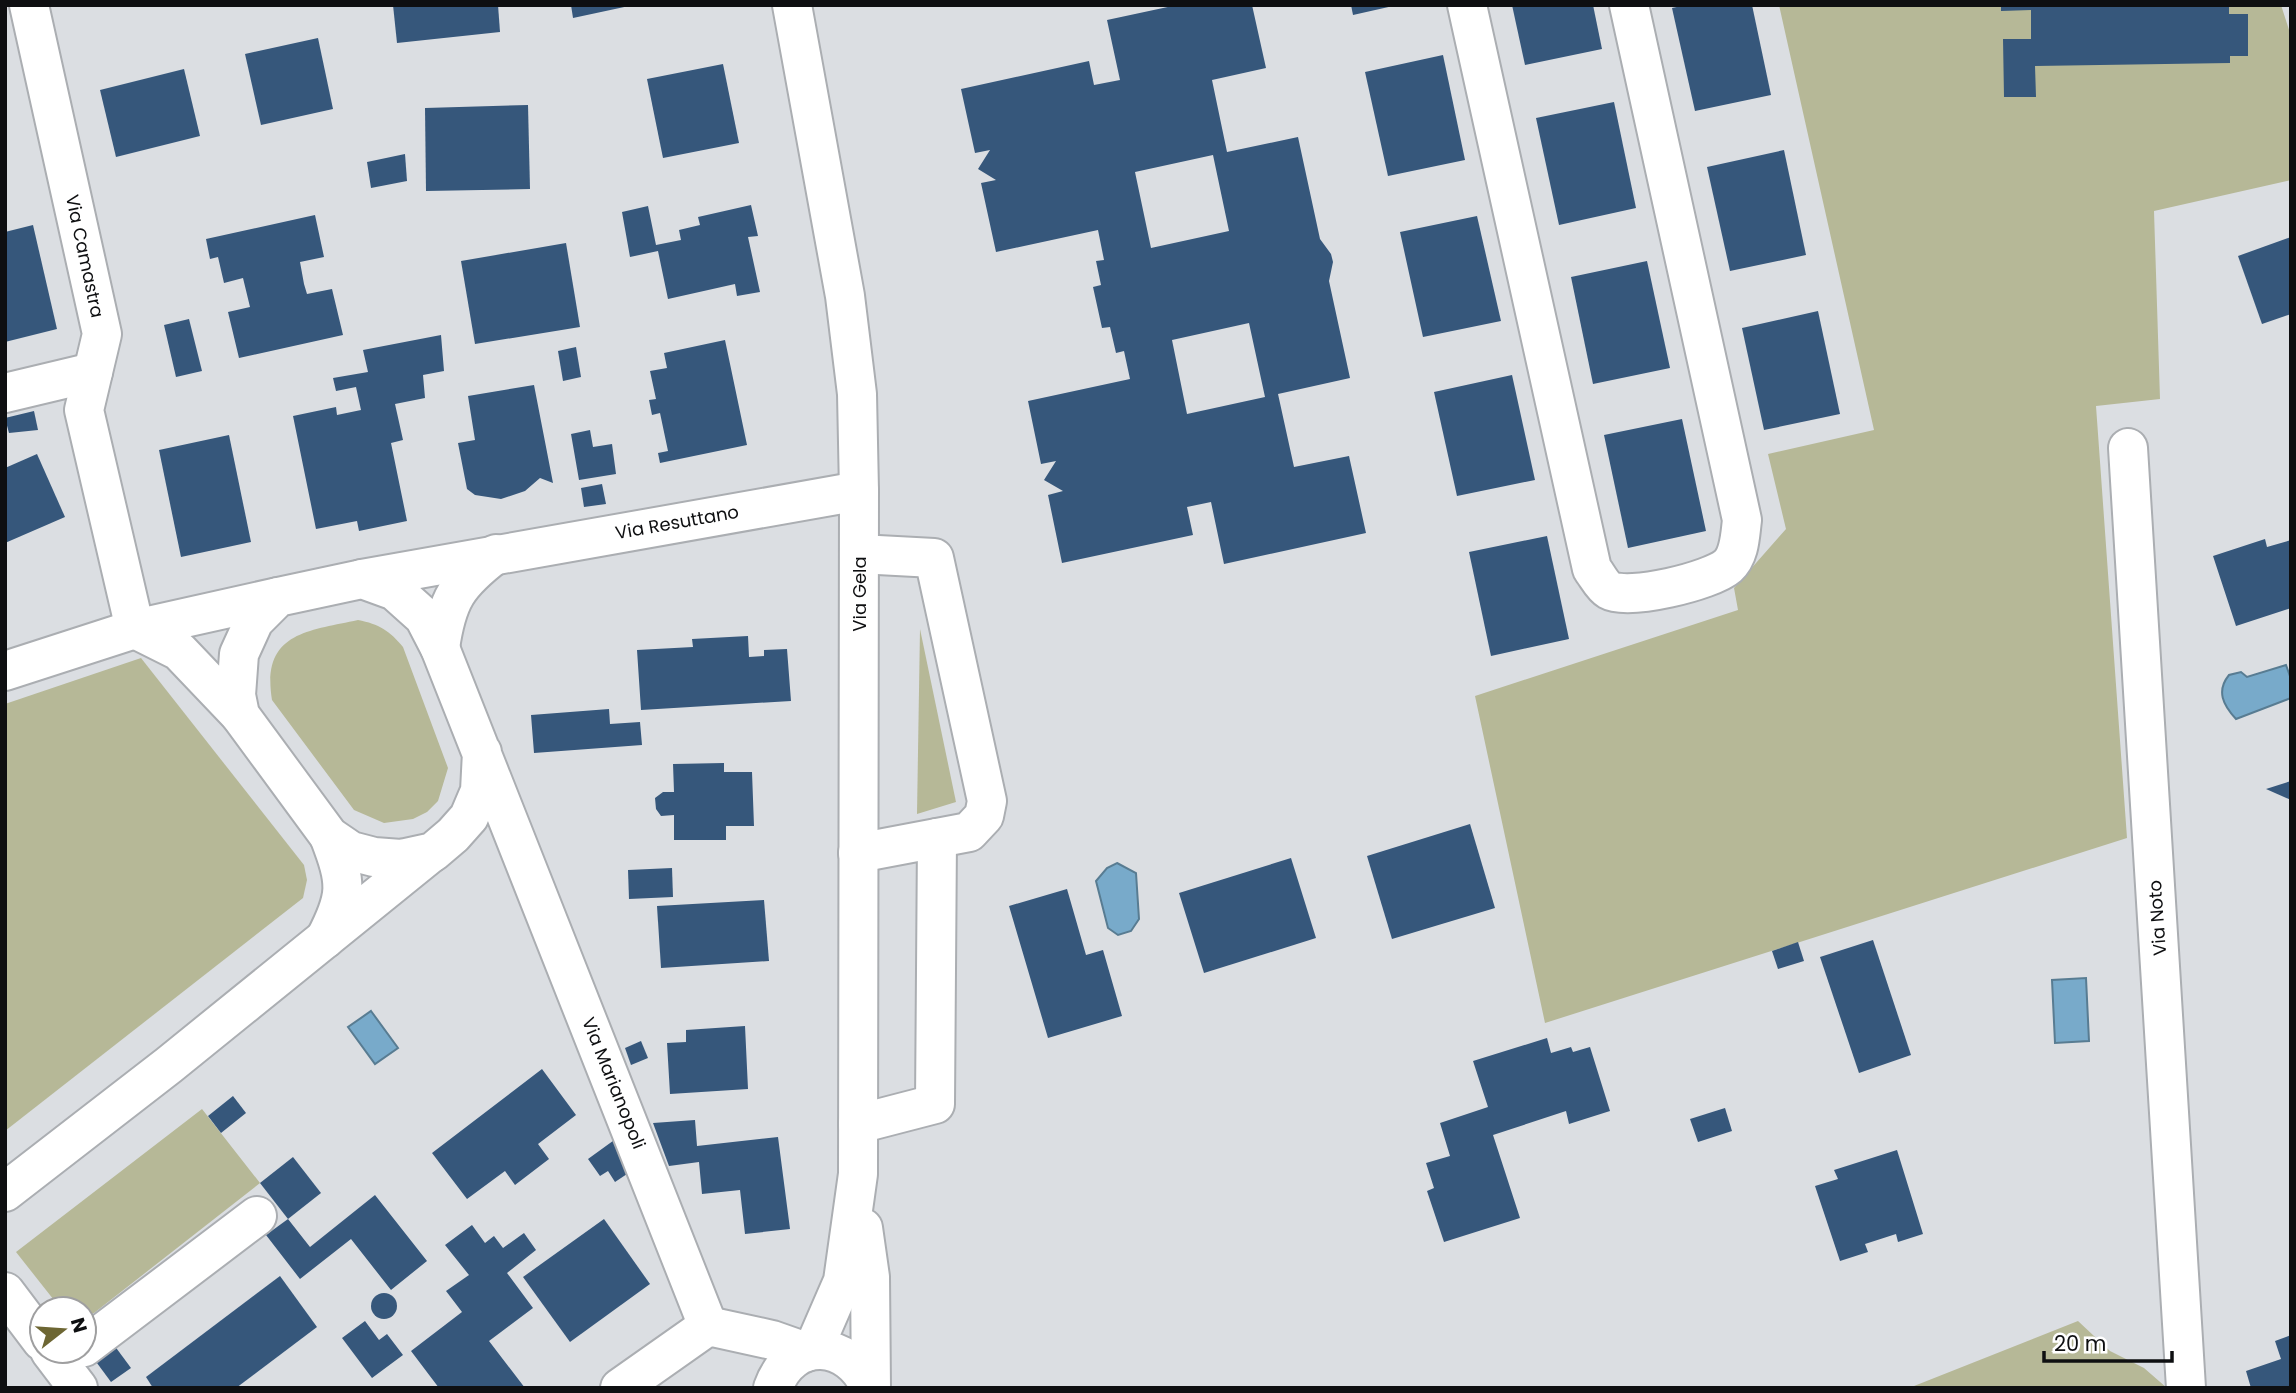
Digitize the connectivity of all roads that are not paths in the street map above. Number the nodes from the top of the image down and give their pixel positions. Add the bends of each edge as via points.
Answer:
1 (29, 5) edge
2 (792, 5) edge
3 (1467, 5) edge
4 (1629, 5) edge
5 (93, 372) junction
6 (5, 393) edge
7 (2128, 448) dead end
8 (859, 491) junction
9 (496, 554) junction
10 (859, 554) junction
11 (362, 579) junction
12 (278, 597) junction
13 (135, 629) junction
14 (440, 648) junction
15 (5, 671) edge
16 (240, 715) junction
17 (482, 752) junction
18 (329, 836) junction
19 (937, 838) junction
20 (433, 852) junction
21 (858, 853) junction
22 (324, 941) junction
23 (858, 1124) junction
24 (857, 1188) junction
25 (5, 1192) edge
26 (257, 1216) dead end
27 (5, 1292) edge
28 (28, 1317) edge
29 (700, 1322) junction
30 (98, 1333) edge
31 (809, 1351) junction
32 (620, 1388) edge
33 (773, 1388) edge
34 (871, 1388) edge
35 (2186, 1388) edge

1 - 5 street, Via Camastra via 102,334
2 - 8 street, Via Gela via 845,296 857,394
3 - 4 street via 1592,569 1606,589 1626,596 1713,576 1730,564 1739,545 1742,520
5 - 6 street
5 - 13 street, Via Camastra via 84,410
7 - 35 street, Via Noto
8 - 9 street, Via Resuttano
8 - 10 street, Via Gela
9 - 11 street, Via Resuttano
9 - 14 street via 456,589
10 - 19 street via 933,558 987,801 984,816 968,832
10 - 21 street, Via Gela
11 - 12 street, Via Resuttano
11 - 14 street, Via Marianopoli via 395,590 424,617
12 - 13 street, Via Resuttano
12 - 16 street via 254,621 239,654 236,695
13 - 15 street
13 - 16 street via 179,651
14 - 17 street, Via Marianopoli
16 - 18 street
17 - 20 street via 480,791 469,817
17 - 29 street, Via Marianopoli
18 - 20 street via 351,851 374,857 401,859
18 - 22 street via 344,893
19 - 21 street
19 - 23 street via 935,1104
20 - 22 street
21 - 23 street, Via Gela
22 - 25 street
23 - 24 street, Via Gela
24 - 31 street via 843,1281
24 - 34 street via 870,1277
26 - 30 street
27 - 28 street
29 - 31 street
29 - 32 street
31 - 33 street via 780,1372
31 - 34 street via 833,1351 850,1359 864,1372

